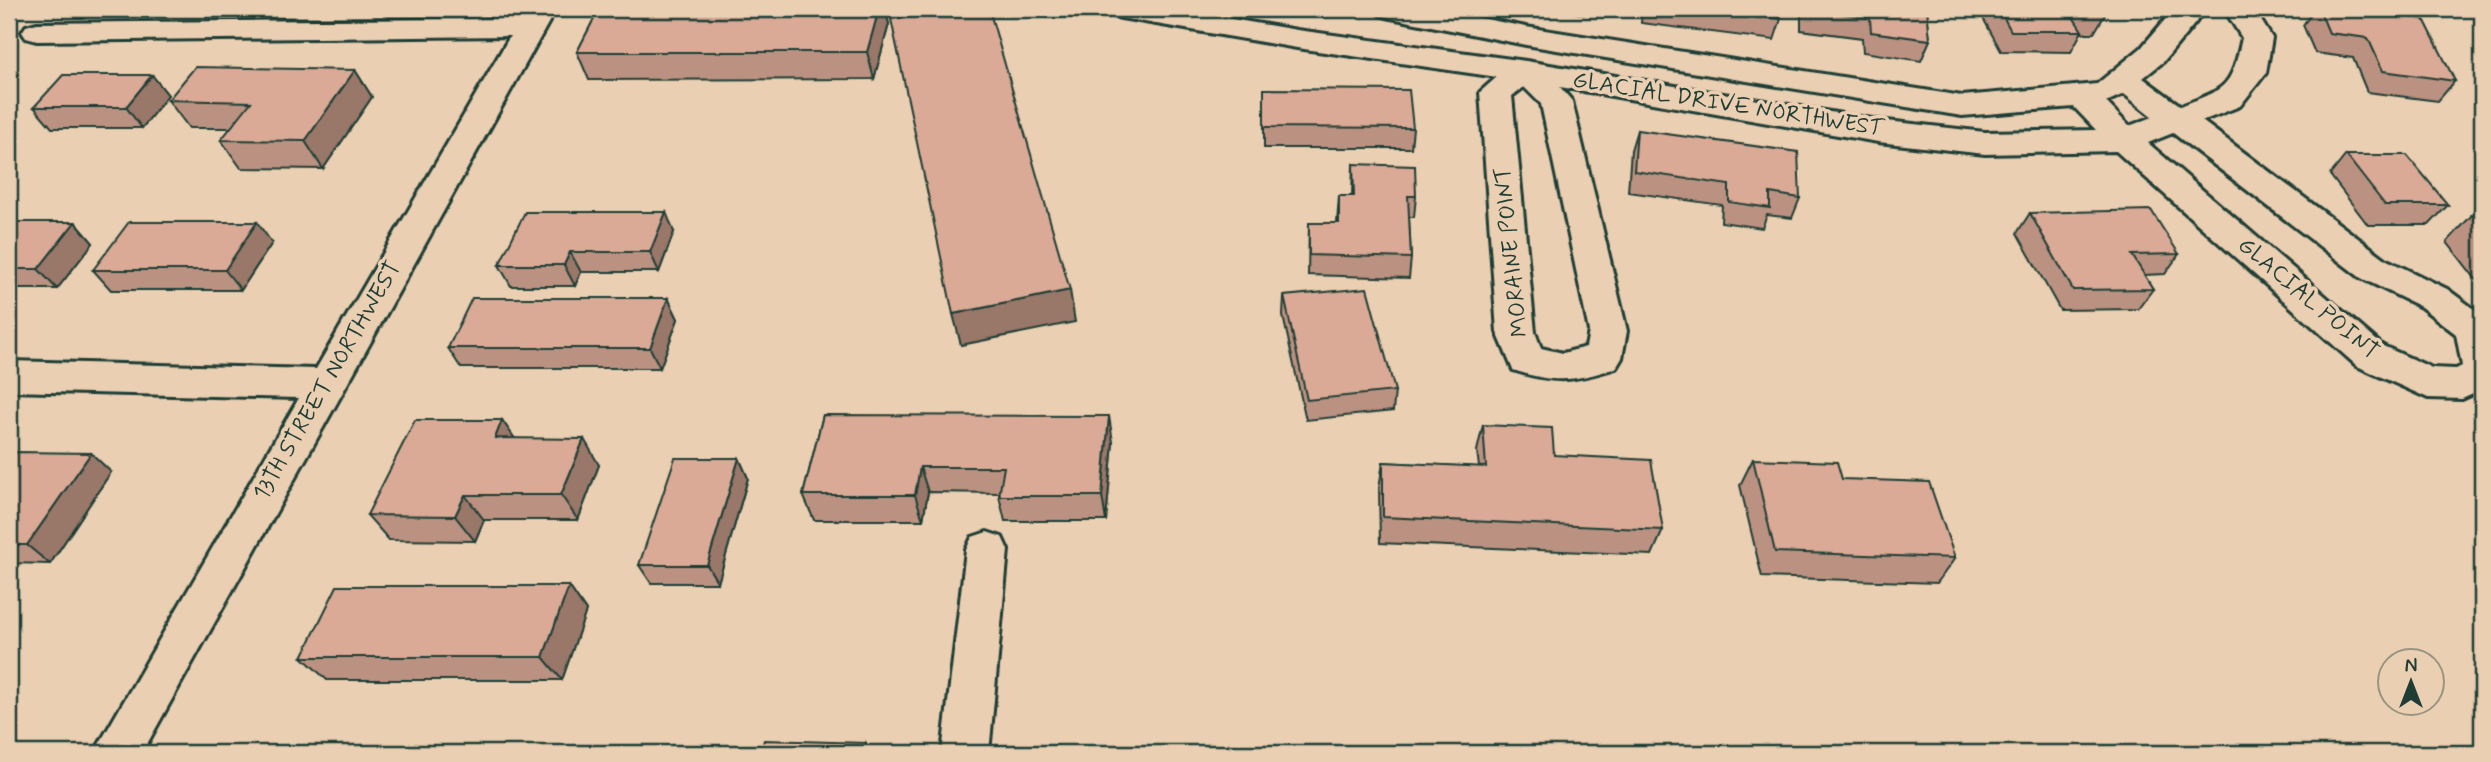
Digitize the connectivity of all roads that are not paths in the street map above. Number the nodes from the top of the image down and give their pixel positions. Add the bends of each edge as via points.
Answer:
1 (1121, 9) edge
2 (1391, 9) edge
3 (2180, 9) edge
4 (2239, 9) edge
5 (1249, 16) edge
6 (535, 18) edge
7 (37, 32) dead end
8 (1526, 36) junction
9 (1527, 71) junction
10 (2123, 78) junction
11 (2082, 96) junction
12 (2177, 119) junction
13 (2124, 140) junction
14 (9, 376) edge
15 (326, 384) junction
16 (988, 550) dead end
17 (117, 753) edge
18 (965, 753) edge

1 - 5 street, GLACIAL DRIVE NORTHWEST
2 - 8 street
3 - 10 street via 2185,16 2152,55
4 - 12 street, GLACIAL DRIVE NORTHWEST via 2257,38 2250,74 2229,99
5 - 9 street, GLACIAL DRIVE NORTHWEST
6 - 7 street
6 - 15 street, 13TH STREET NORTHWEST
8 - 9 street
8 - 11 street via 1962,106
9 - 9 street, MORAINE POINT via 1496,92 1516,332 1527,360 1563,366 1603,358 1608,331 1556,101
9 - 13 street, GLACIAL DRIVE NORTHWEST via 1878,131 1985,143
10 - 11 street via 2106,92
10 - 12 street, GLACIAL POINT
11 - 13 street, GLACIAL POINT
12 - 13 street, GLACIAL DRIVE NORTHWEST
12 - 13 street, GLACIAL POINT via 2374,269 2434,298 2474,328 2482,372 2462,384 2428,383 2370,356
14 - 15 street
15 - 17 street, 13TH STREET NORTHWEST
16 - 18 street

